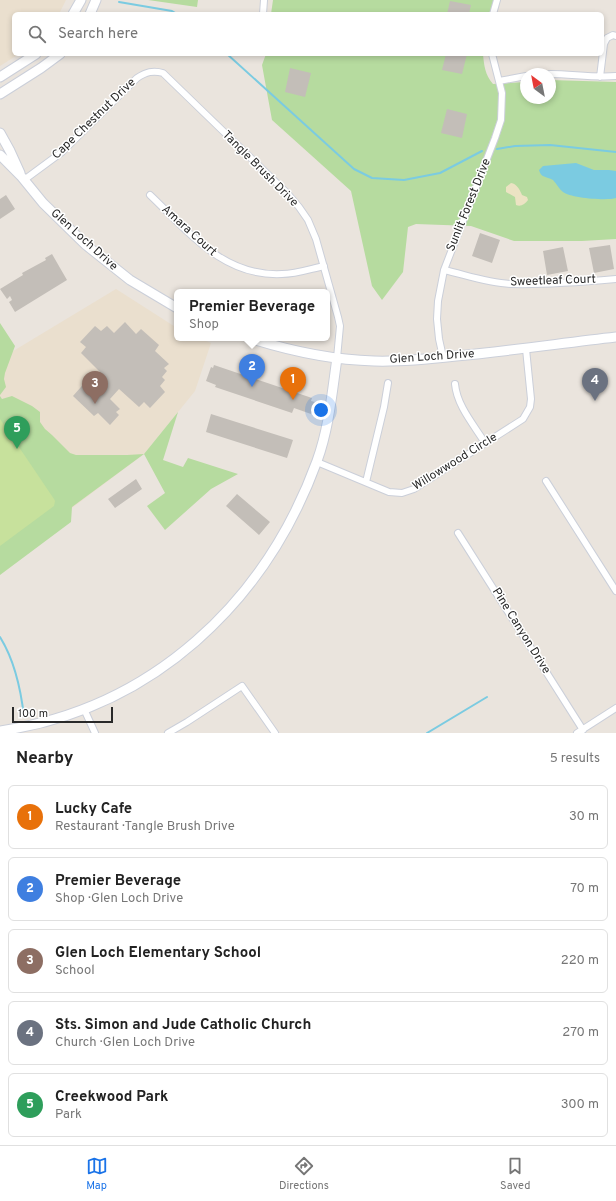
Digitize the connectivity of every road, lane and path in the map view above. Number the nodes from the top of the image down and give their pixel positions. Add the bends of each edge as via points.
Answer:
1 (81, 0) edge
2 (96, 0) edge
3 (264, 0) edge
4 (497, 0) edge
5 (74, 12) edge
6 (91, 12) edge
7 (263, 12) edge
8 (494, 12) edge
9 (616, 36) edge
10 (604, 44) edge
11 (33, 56) edge
12 (57, 56) edge
13 (493, 56) edge
14 (603, 56) edge
15 (144, 73) joint
16 (556, 74) edge
17 (616, 76) edge
18 (0, 77) edge
19 (520, 77) edge
20 (600, 77) junction
21 (499, 81) junction
22 (0, 94) edge
23 (0, 133) edge
24 (0, 155) edge
25 (22, 178) junction
26 (150, 195) dead end
27 (324, 266) junction
28 (444, 270) junction
29 (616, 279) edge
30 (174, 306) edge
31 (616, 337) edge
32 (260, 341) edge
33 (526, 349) junction
34 (443, 357) junction
35 (337, 358) junction
36 (388, 383) dead end
37 (455, 384) dead end
38 (485, 443) junction
39 (317, 462) junction
40 (546, 481) dead end
41 (366, 482) junction
42 (458, 533) dead end
43 (616, 592) edge
44 (616, 708) edge
45 (84, 709) junction
46 (0, 731) edge
47 (580, 731) edge
48 (95, 733) edge
49 (168, 733) edge
50 (275, 733) edge

1 - 5 street
2 - 6 street
3 - 7 street
4 - 8 street
9 - 10 street via 607,38
11 - 18 street
12 - 22 street
13 - 21 street, Sunlit Forest Drive
14 - 20 street
15 - 25 street, Cape Chestnut Drive via 62,152
15 - 27 street, Tangle Brush Drive via 163,73 287,194 308,220
16 - 20 street
17 - 20 street
19 - 21 street
21 - 28 street, Sunlit Forest Drive via 502,93 501,120
23 - 25 street, Glen Loch Drive
24 - 25 street, Glen Loch Drive
25 - 30 street, Glen Loch Drive via 43,203 86,245 130,280
26 - 27 street, Amara Court via 212,253 236,267 267,274 283,274
27 - 35 street, Tangle Brush Drive via 340,326
28 - 29 street, Sweetleaf Court via 510,284
28 - 34 street, Sunlit Forest Drive via 437,319
31 - 33 street, Glen Loch Drive
32 - 35 street, Glen Loch Drive via 295,351
33 - 34 street, Glen Loch Drive
33 - 38 street, Willowwood Circle via 531,390 530,407 523,419
34 - 35 street, Glen Loch Drive via 395,361
35 - 39 street, Tangle Brush Drive via 329,417
36 - 41 street
37 - 38 street via 461,405
38 - 41 street, Willowwood Circle via 414,489 402,493 389,492
39 - 41 street, Willowwood Circle
39 - 45 street, Tangle Brush Drive via 278,545 247,589 223,616 191,646 157,671
40 - 43 street
42 - 47 street, Pine Canyon Drive
44 - 47 street
45 - 46 street, Tangle Brush Drive via 34,725
45 - 48 street
49 - 50 street via 242,686

